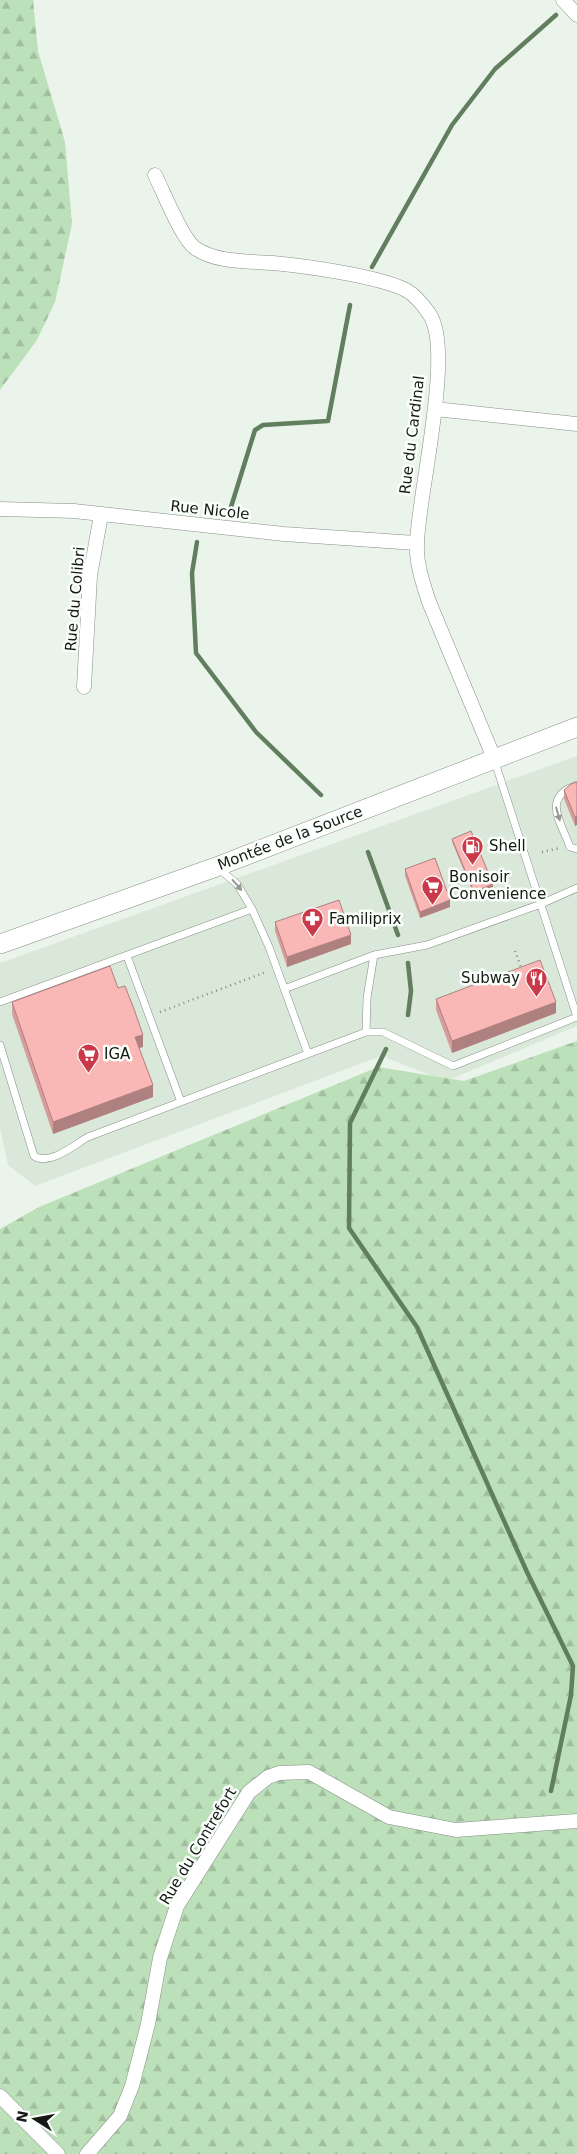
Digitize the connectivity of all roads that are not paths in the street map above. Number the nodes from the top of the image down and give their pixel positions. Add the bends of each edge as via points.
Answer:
1 (563, 0) edge
2 (577, 15) edge
3 (156, 175) dead end
4 (435, 409) junction
5 (577, 424) edge
6 (0, 509) edge
7 (101, 515) junction
8 (416, 543) junction
9 (84, 687) dead end
10 (577, 726) edge
11 (494, 758) junction
12 (577, 785) edge
13 (577, 849) edge
14 (216, 867) junction
15 (577, 888) edge
16 (541, 904) junction
17 (252, 909) junction
18 (0, 944) edge
19 (374, 955) junction
20 (127, 956) junction
21 (284, 989) junction
22 (0, 1002) edge
23 (366, 1032) junction
24 (0, 1045) edge
25 (308, 1054) junction
26 (181, 1102) junction
27 (577, 1820) edge
28 (0, 2096) edge
29 (58, 2154) edge
30 (87, 2154) edge

1 - 2 street
3 - 4 street, Rue du Cardinal via 182,230 194,247 214,256 243,262 304,267 378,280 407,291 419,301 431,316 437,342
4 - 5 street
4 - 8 street, Rue du Cardinal
6 - 7 street, Rue Nicole
7 - 8 street, Rue Nicole via 284,534
7 - 9 street, Rue du Colibri via 90,576
8 - 11 street, Rue du Cardinal via 421,578 429,602
10 - 11 main road, Montée de la Source
11 - 14 main road, Montée de la Source
11 - 16 lane
12 -> 13 lane via 559,794 556,806 570,847
14 -> 17 lane via 237,884
14 - 18 main road, Montée de la Source
15 - 16 lane
16 - 19 lane via 427,945
16 - 23 lane via 577,1017 453,1066 383,1032
17 - 20 lane
17 - 21 lane
19 - 21 lane
19 - 23 lane via 367,998
20 - 22 lane
20 - 26 lane
21 - 25 lane
23 - 25 lane
24 - 26 lane via 34,1156 38,1158 50,1158 88,1137
25 - 26 lane
27 - 30 street, Rue du Contrefort via 456,1830 389,1817 309,1772 268,1777 249,1792 177,1906 160,1958 143,2048 132,2086 120,2116
28 - 29 street

